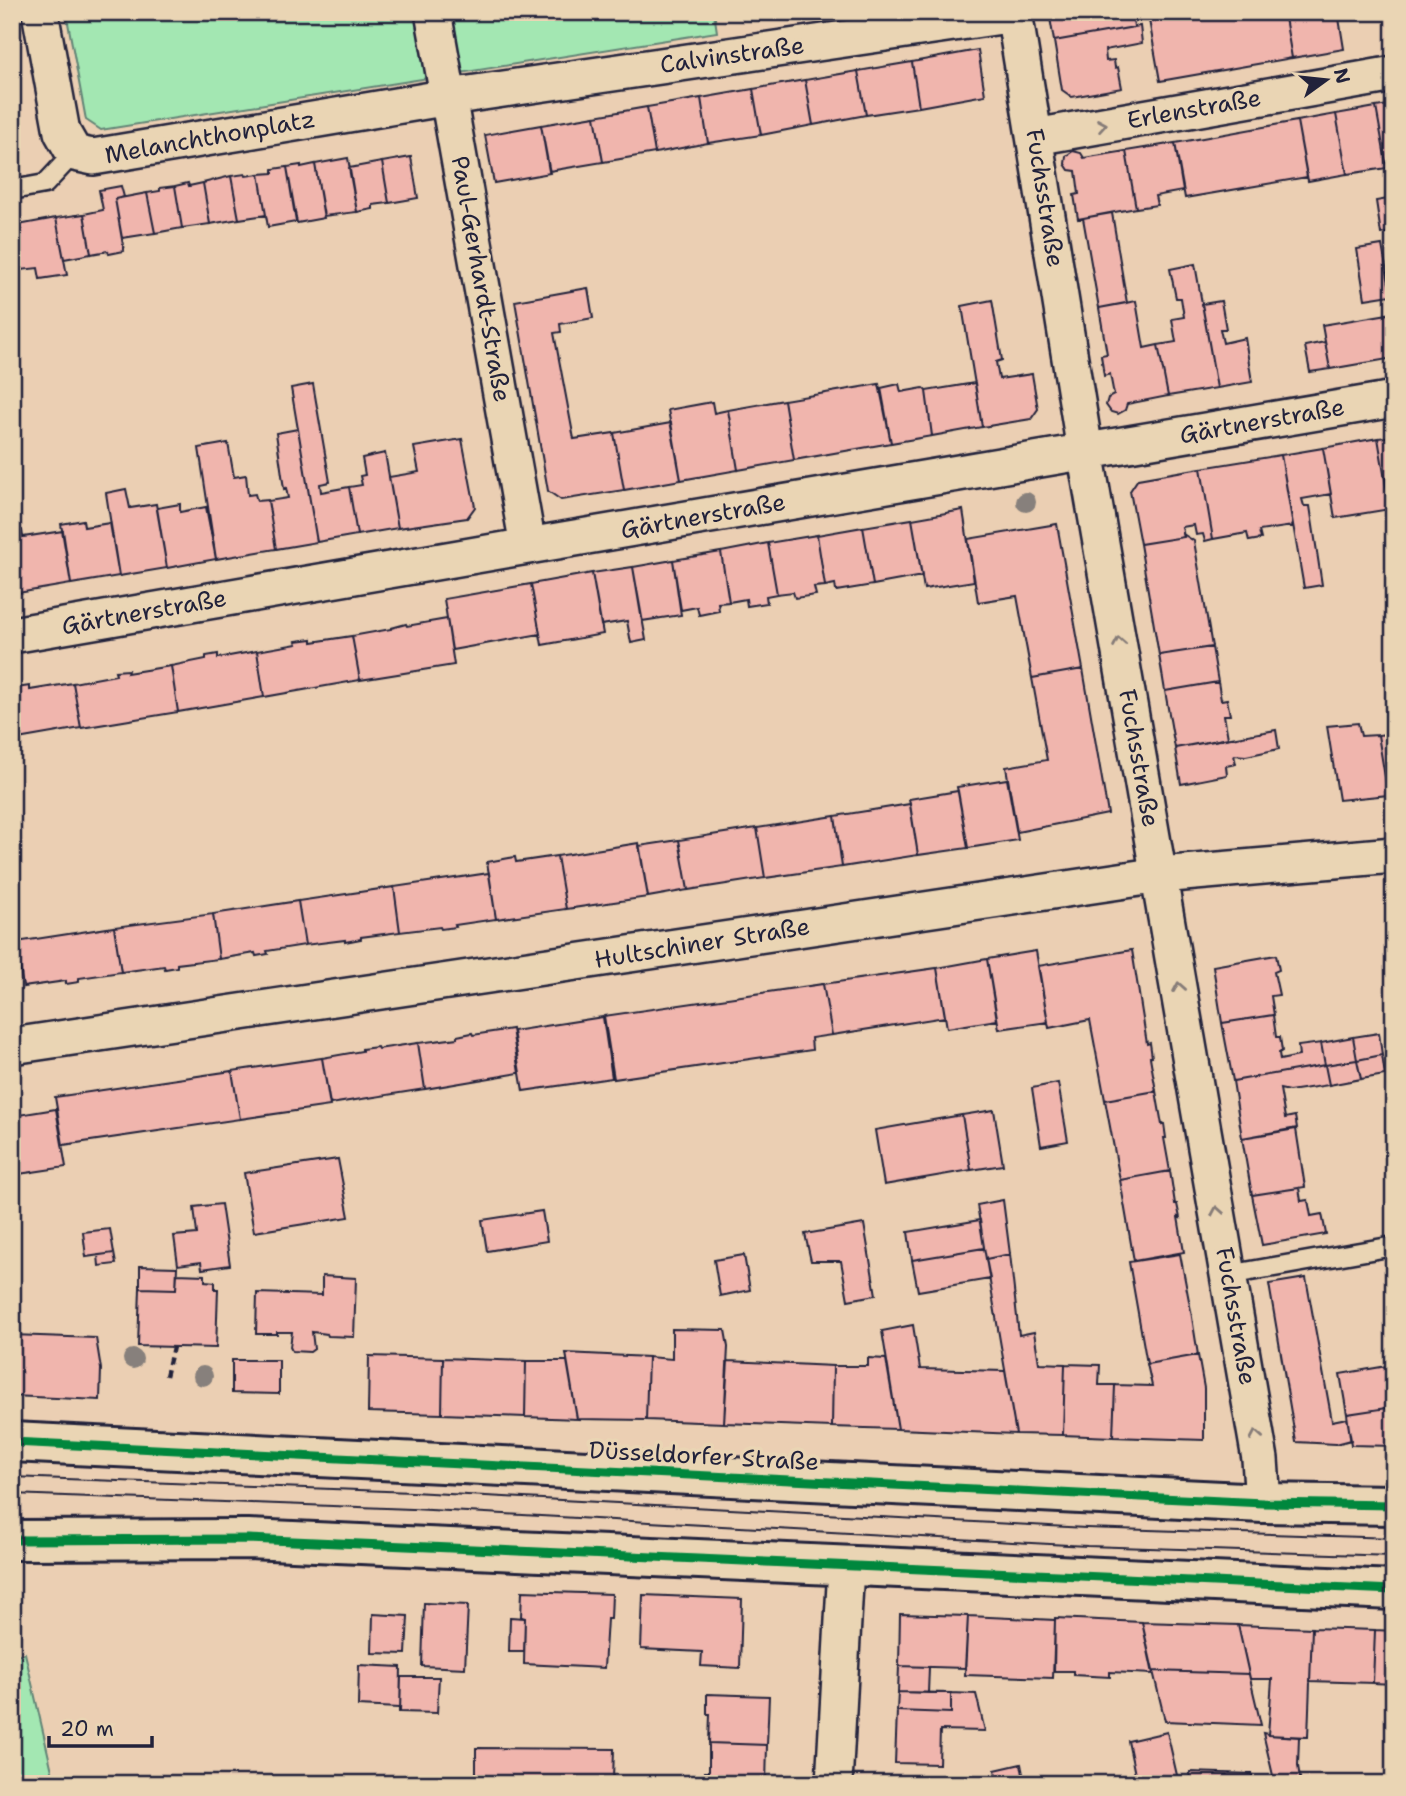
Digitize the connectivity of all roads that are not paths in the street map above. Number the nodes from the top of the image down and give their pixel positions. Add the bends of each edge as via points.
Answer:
1 (40, 12) edge
2 (433, 12) edge
3 (1014, 13) edge
4 (1394, 74) edge
5 (449, 97) junction
6 (1035, 137) junction
7 (74, 153) junction
8 (12, 190) edge
9 (1394, 399) edge
10 (1085, 451) junction
11 (528, 546) junction
12 (12, 635) edge
13 (1394, 855) edge
14 (1160, 875) junction
15 (12, 1046) edge
16 (1394, 1246) edge
17 (1228, 1275) junction
18 (12, 1442) edge
19 (1263, 1503) junction
20 (1394, 1505) edge
21 (12, 1540) edge
22 (846, 1566) junction
23 (1394, 1590) edge
24 (834, 1784) edge

1 - 7 street, Melanchthonplatz via 62,132
2 - 5 street, Paul-Gerhardt-Straße
3 - 5 street, Calvinstraße
3 - 6 street, Fuchsstraße
6 -> 4 street, Erlenstraße
5 - 7 street, Melanchthonplatz via 93,158
5 - 11 street, Paul-Gerhardt-Straße
6 - 10 street, Fuchsstraße
7 - 8 lane via 45,184
9 - 10 street, Gärtnerstraße
10 - 11 street, Gärtnerstraße
14 -> 10 street, Fuchsstraße
11 - 12 street, Gärtnerstraße
13 - 14 street, Hultschiner Straße
14 - 15 street, Hultschiner Straße
17 -> 14 street, Fuchsstraße
16 - 17 lane
19 -> 17 street, Fuchsstraße via 1261,1459
18 - 19 main road, Düsseldorfer Straße
19 - 20 main road, Düsseldorfer Straße
21 - 22 main road via 248,1539
22 - 23 main road
22 - 24 street

